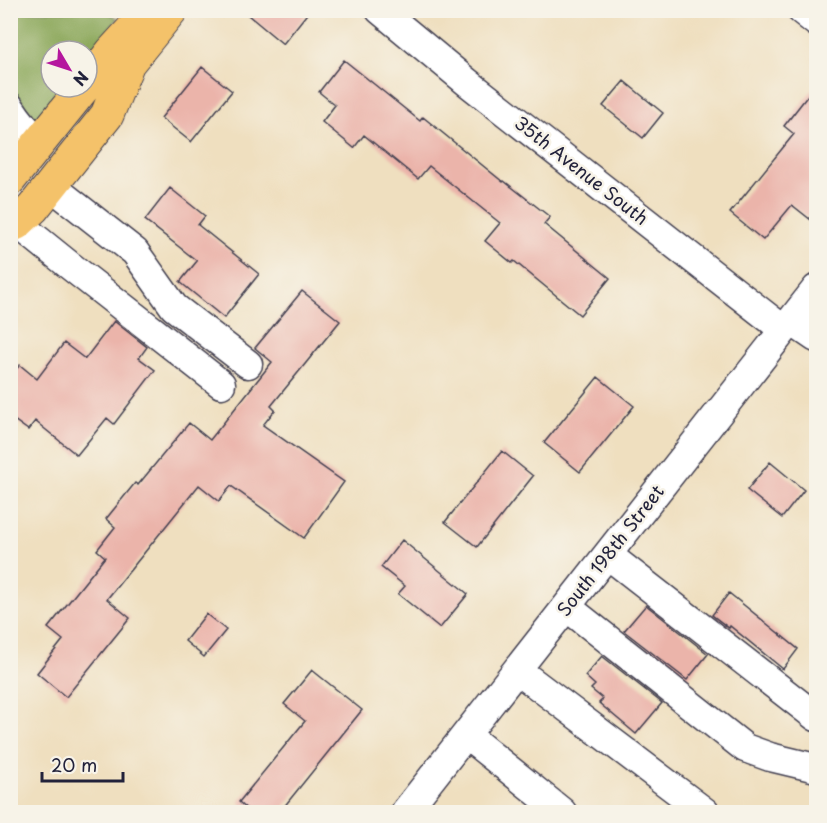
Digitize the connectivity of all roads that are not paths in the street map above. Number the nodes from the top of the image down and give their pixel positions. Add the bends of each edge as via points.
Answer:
1 (380, 10) edge
2 (801, 10) edge
3 (169, 11) edge
4 (816, 22) edge
5 (99, 68) edge
6 (75, 99) edge
7 (10, 107) edge
8 (40, 143) junction
9 (10, 179) edge
10 (51, 186) junction
11 (14, 225) edge
12 (816, 289) edge
13 (788, 326) junction
14 (816, 338) edge
15 (248, 364) dead end
16 (221, 384) dead end
17 (608, 555) junction
18 (567, 607) junction
19 (517, 670) junction
20 (816, 717) edge
21 (466, 735) junction
22 (816, 768) edge
23 (405, 813) edge
24 (562, 813) edge
25 (705, 813) edge

1 - 13 street, 35th Avenue South via 467,82
2 - 4 street
3 - 5 main road via 143,18
3 - 10 main road via 129,63 107,115
6 - 8 main road
7 - 8 street
8 - 9 main road
10 - 11 main road
10 - 15 street via 135,252 174,307
11 - 16 street
12 - 13 street, South 198th Street
13 - 14 street, 35th Avenue South
13 - 17 street, South 198th Street
17 - 18 street, South 198th Street
17 - 20 street
18 - 19 street, South 198th Street
18 - 22 street via 745,748
19 - 21 street, South 198th Street
19 - 25 street
21 - 23 street, South 198th Street
21 - 24 street

